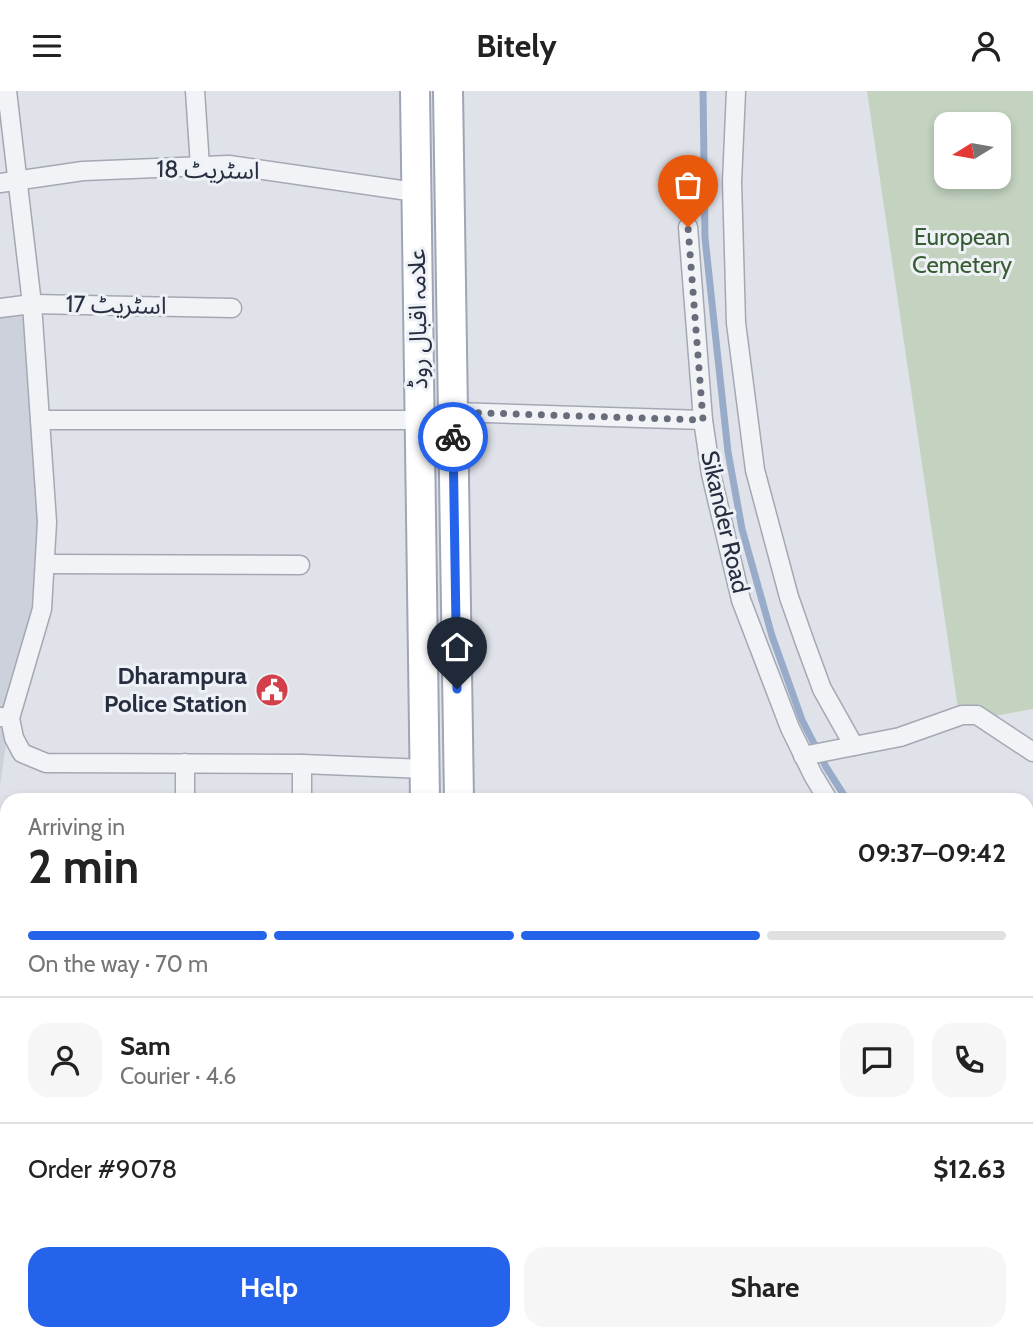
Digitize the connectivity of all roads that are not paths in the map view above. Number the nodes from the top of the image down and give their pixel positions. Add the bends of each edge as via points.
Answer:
1 (7, 91) edge
2 (195, 91) edge
3 (736, 91) edge
4 (448, 92) edge
5 (415, 93) edge
6 (200, 166) junction
7 (8, 181) edge
8 (415, 192) junction
9 (688, 227) dead end
10 (32, 304) junction
11 (232, 308) dead end
12 (0, 309) edge
13 (453, 412) junction
14 (40, 420) junction
15 (421, 420) junction
16 (703, 420) junction
17 (45, 564) junction
18 (300, 565) dead end
19 (5, 718) edge
20 (853, 746) junction
21 (1033, 752) edge
22 (803, 755) junction
23 (185, 763) junction
24 (302, 764) junction
25 (425, 769) junction
26 (185, 793) edge
27 (302, 793) edge
28 (425, 793) edge
29 (459, 793) edge
30 (824, 793) edge

1 - 7 street
2 - 6 street
3 - 20 street via 732,182 736,323 755,470 804,640 822,689
4 - 5 main road
4 - 13 main road, علامہ اقبال روڈ
5 - 8 main road, علامہ اقبال روڈ
6 - 7 street, اسٹریٹ 18 via 83,171
6 - 8 street, اسٹریٹ 18 via 229,165
7 - 10 street
8 - 15 main road, علامہ اقبال روڈ
9 - 16 street, Sikander Road
10 - 11 street, اسٹریٹ 17
10 - 12 street, اسٹریٹ 17
10 - 14 street
13 - 16 street
13 - 29 main road, علامہ اقبال روڈ
14 - 15 street
14 - 17 street
15 - 25 main road, علامہ اقبال روڈ
16 - 22 street, Sikander Road via 741,600
17 - 18 street
17 - 19 street via 42,609
19 - 23 street via 22,753 46,763
20 - 21 street via 900,737 962,715 977,715
20 - 22 street
22 - 30 street, Sikander Road
23 - 24 street
23 - 26 street
24 - 25 street
24 - 27 street
25 - 28 main road, علامہ اقبال روڈ

